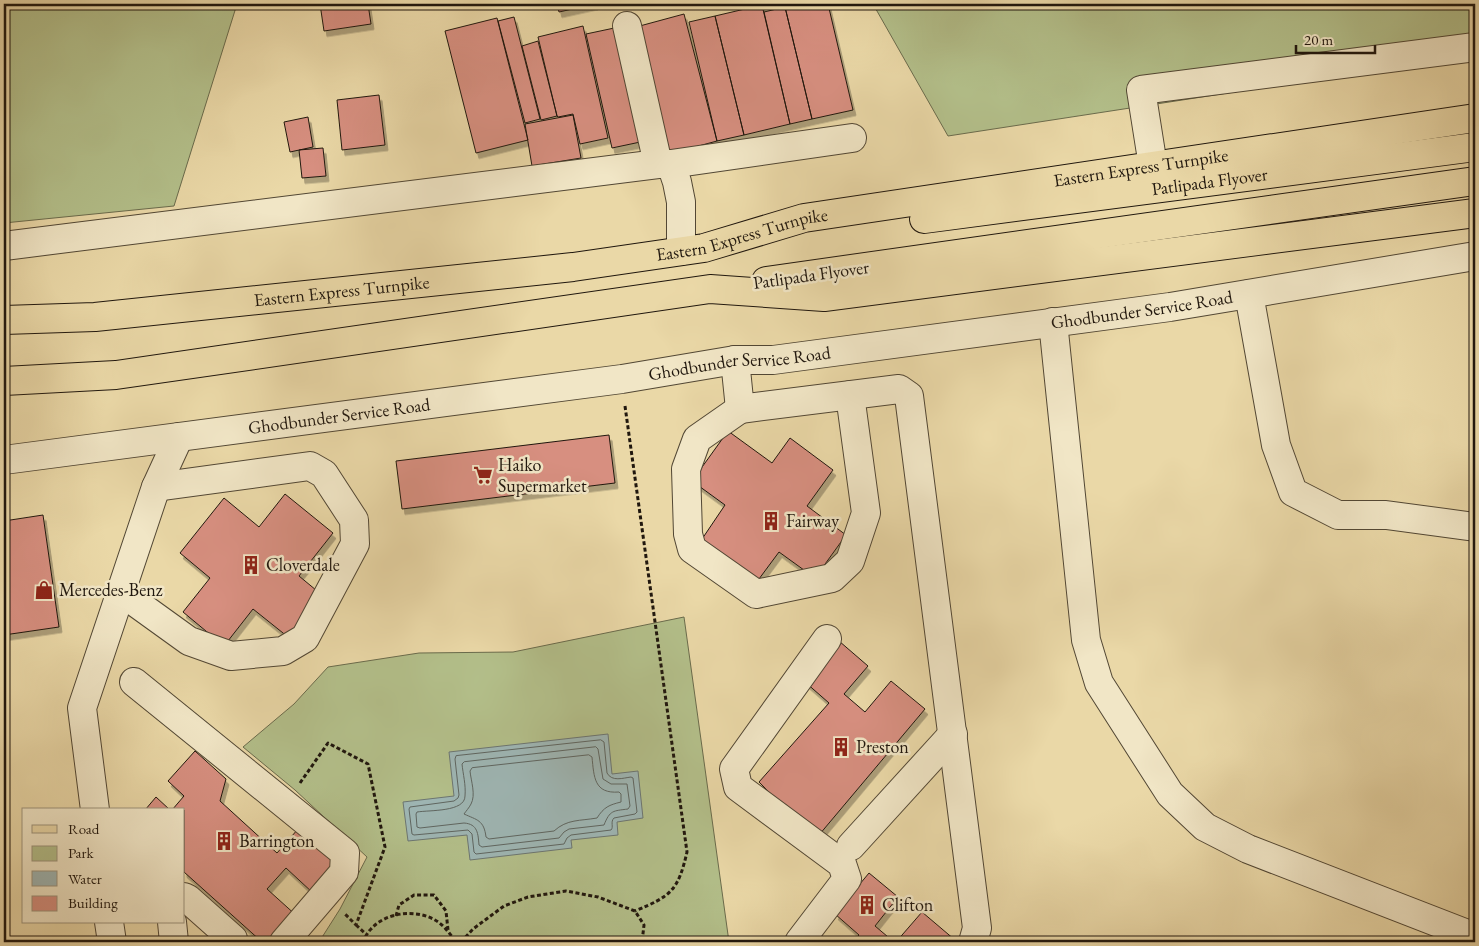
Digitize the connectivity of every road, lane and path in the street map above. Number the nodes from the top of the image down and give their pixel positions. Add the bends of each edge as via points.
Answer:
1 (627, 26) dead end
2 (1475, 47) edge
3 (1475, 118) edge
4 (852, 138) dead end
5 (1475, 147) edge
6 (664, 164) junction
7 (1153, 166) junction
8 (1475, 181) edge
9 (1475, 213) edge
10 (4, 246) edge
11 (692, 249) junction
12 (1475, 256) edge
13 (710, 289) junction
14 (1249, 294) junction
15 (4, 320) edge
16 (1053, 322) junction
17 (735, 360) junction
18 (622, 379) junction
19 (4, 381) edge
20 (850, 395) junction
21 (740, 409) junction
22 (179, 437) junction
23 (4, 460) edge
24 (156, 487) junction
25 (1475, 527) edge
26 (121, 592) junction
27 (827, 639) dead end
28 (134, 682) dead end
29 (953, 734) junction
30 (295, 790) dead end
31 (95, 808) edge
32 (851, 846) dead end
33 (185, 898) edge
34 (340, 908) dead end
35 (635, 911) junction
36 (396, 916) junction
37 (109, 924) edge
38 (172, 924) edge
39 (356, 925) junction
40 (448, 931) junction
41 (367, 935) junction
42 (1475, 937) edge
43 (233, 939) dead end
44 (112, 942) edge
45 (174, 942) edge
46 (284, 942) edge
47 (362, 942) edge
48 (456, 942) edge
49 (460, 942) edge
50 (642, 942) edge
51 (667, 942) edge
52 (688, 942) edge
53 (695, 942) edge
54 (717, 942) edge
55 (799, 942) edge
56 (973, 942) edge

1 - 6 street
2 - 7 street via 1141,90
3 - 7 main road, Eastern Express Turnpike
4 - 6 street
5 - 11 main road, Patlipada Flyover
6 - 10 street
6 - 11 street via 677,182
7 - 11 main road, Eastern Express Turnpike via 804,218
8 - 13 main road, Patlipada Flyover
9 - 13 main road via 824,296
11 - 15 main road, Eastern Express Turnpike via 574,267 95,317
12 - 14 street, Ghodbunder Service Road
13 - 19 main road via 116,375
14 - 16 street, Ghodbunder Service Road
14 - 25 street via 1276,445 1293,492 1338,515 1386,515
16 - 17 street, Ghodbunder Service Road via 772,360
16 - 42 street via 1086,640 1099,683 1170,794 1205,827 1248,849
17 - 18 street, Ghodbunder Service Road
17 - 21 street
18 - 22 street, Ghodbunder Service Road
18 - 35 path via 687,852 682,874 673,889 657,902
20 - 21 street
20 - 21 street via 866,513 850,561 832,578 756,594 692,549 688,534 686,469 697,438
20 - 29 street via 899,389 909,396
22 - 23 street, Ghodbunder Service Road
22 - 24 street
24 - 26 street
24 - 26 street via 310,466 324,474 354,520 355,544 305,638 283,651 231,656 189,641
26 - 31 street via 82,708
27 - 55 street via 734,769 738,787 842,864 847,879
28 - 46 street via 345,853 344,872
29 - 32 street
29 - 56 street via 977,928
30 - 39 path via 328,743 368,764 385,847
33 - 43 street
34 - 39 path
35 - 49 path via 598,897 566,891 528,897 504,906
35 - 50 path via 644,925
36 - 40 path via 419,914 435,920
36 - 40 path via 399,905 414,894 434,895 446,911
36 - 41 path via 371,928
37 - 44 street
38 - 45 street
39 - 41 path
40 - 48 path
41 - 47 path
51 - 52 path via 670,939
53 - 54 path via 715,939

